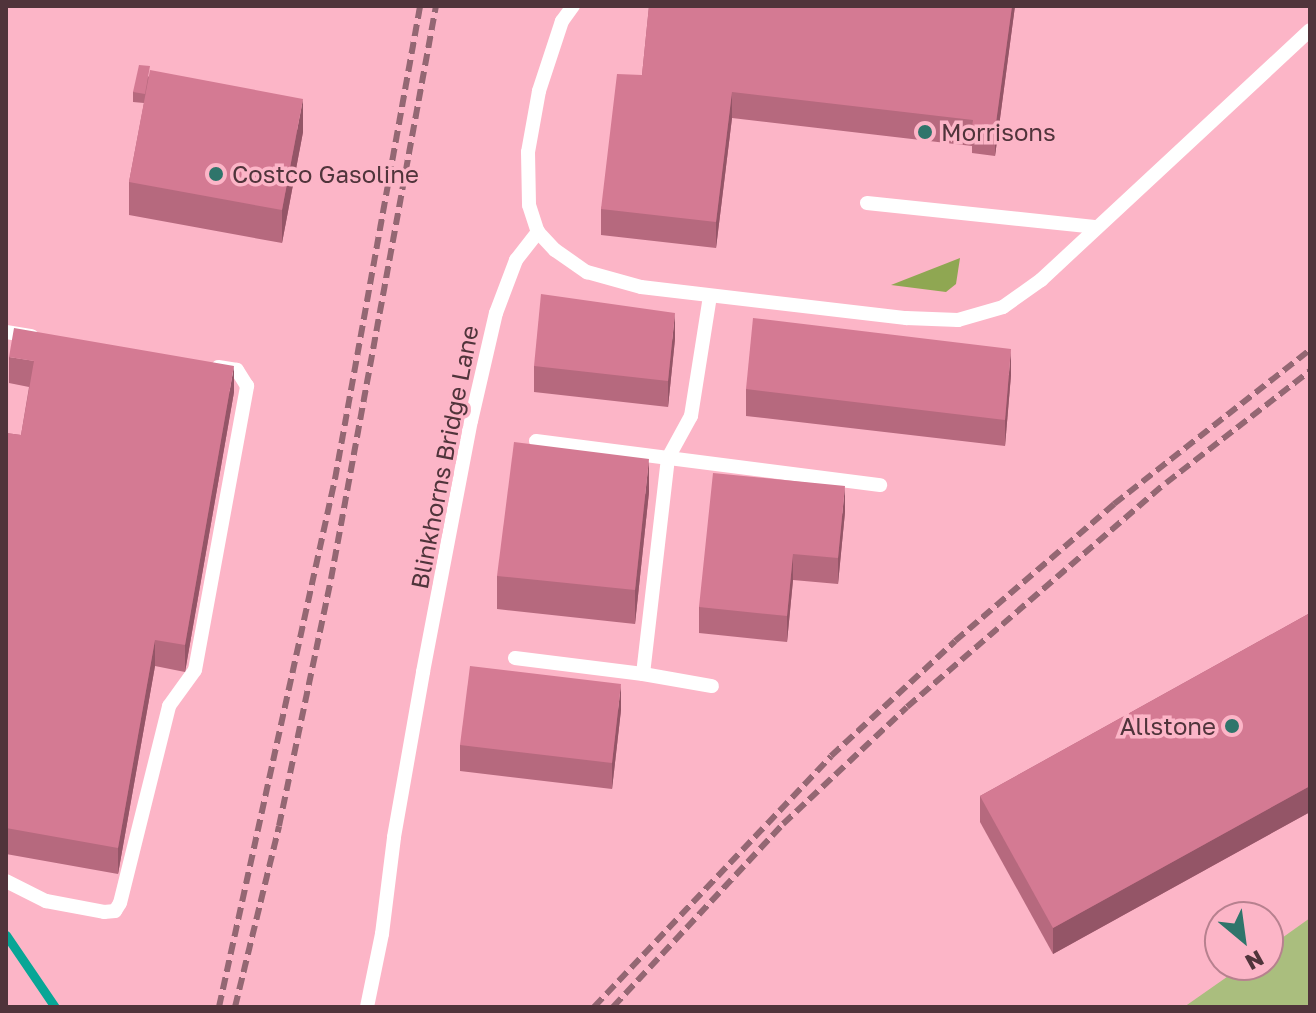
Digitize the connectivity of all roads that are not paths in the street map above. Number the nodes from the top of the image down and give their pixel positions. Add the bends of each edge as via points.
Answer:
1 (573, 6) edge
2 (1310, 30) edge
3 (867, 203) dead end
4 (1097, 227) junction
5 (538, 232) junction
6 (710, 296) junction
7 (6, 332) edge
8 (52, 340) edge
9 (206, 365) edge
10 (536, 441) edge
11 (668, 458) junction
12 (880, 485) dead end
13 (515, 658) dead end
14 (643, 674) junction
15 (712, 686) dead end
16 (6, 881) edge
17 (367, 1007) edge

1 - 5 lane via 562,21 539,91 528,152 529,205
2 - 4 lane
3 - 4 lane
4 - 6 lane via 1041,280 1003,307 958,320
5 - 6 lane via 587,272 641,287
5 - 17 lane, Blinkhorns Bridge Lane via 516,260 496,313 478,390
6 - 11 lane via 691,416
7 - 8 lane
9 - 16 lane via 237,370 247,386 195,670 169,706 120,903 115,911 104,912 60,904
10 - 11 lane
11 - 12 lane
11 - 14 lane
13 - 14 lane
14 - 15 lane

